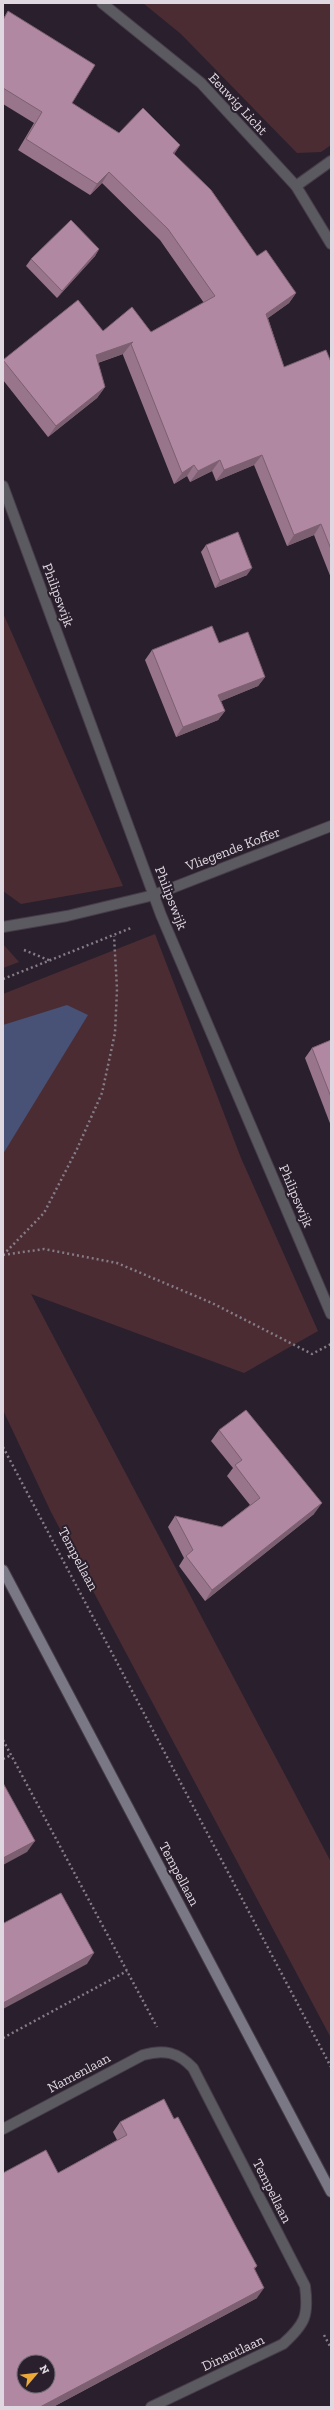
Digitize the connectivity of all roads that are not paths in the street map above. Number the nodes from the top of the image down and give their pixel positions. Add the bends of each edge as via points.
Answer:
1 (102, 3) edge
2 (331, 161) edge
3 (296, 186) junction
4 (331, 244) edge
5 (3, 486) edge
6 (331, 826) edge
7 (154, 895) junction
8 (3, 927) edge
9 (331, 1314) edge
10 (3, 1570) edge
11 (170, 2052) joint
12 (3, 2130) edge
13 (331, 2192) edge
14 (308, 2305) joint
15 (152, 2407) edge

1 - 3 street, Eeuwig Licht via 201,83
2 - 3 street
3 - 4 street, Eeuwig Licht
5 - 7 street, Philipswijk
6 - 7 street, Vliegende Koffer
7 - 8 street, Vliegende Koffer via 67,916
7 - 9 street, Philipswijk
10 - 13 main road, Tempellaan
11 - 12 street, Namenlaan via 157,2051 143,2055
11 - 14 street, Tempellaan via 183,2058 193,2068 305,2286
14 - 15 street, Dinantlaan via 305,2321 283,2344

